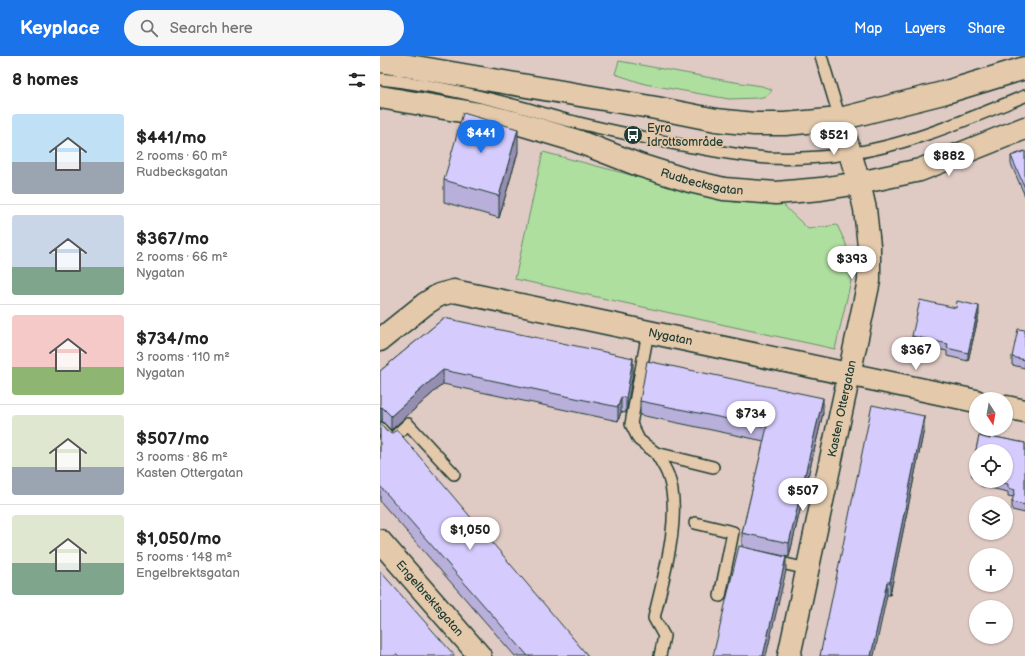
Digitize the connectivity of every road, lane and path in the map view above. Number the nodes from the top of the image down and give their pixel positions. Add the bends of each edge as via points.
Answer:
1 (821, 56) edge
2 (380, 61) edge
3 (1025, 68) edge
4 (380, 79) edge
5 (1025, 96) edge
6 (380, 97) edge
7 (840, 119) junction
8 (1025, 128) edge
9 (851, 153) junction
10 (860, 183) junction
11 (648, 332) junction
12 (380, 340) edge
13 (850, 375) junction
14 (969, 400) edge
15 (1013, 408) edge
16 (1025, 411) edge
17 (380, 428) edge
18 (656, 453) junction
19 (713, 467) dead end
20 (454, 474) dead end
21 (695, 523) dead end
22 (380, 541) edge
23 (765, 559) edge
24 (808, 569) junction
25 (720, 596) dead end
26 (480, 656) edge
27 (660, 656) edge
28 (789, 656) edge

1 - 7 lane
2 - 7 main road via 716,120 785,124
3 - 7 main road via 943,93
4 - 9 lane via 474,95 644,138 726,153 768,158
5 - 9 lane via 892,145
6 - 10 main road, Rudbecksgatan via 517,123 577,141 690,181 724,189 776,193
7 - 9 main road, Kasten Ottergatan
8 - 10 main road, Rudbecksgatan via 920,170
9 - 10 main road, Kasten Ottergatan
10 - 13 main road, Kasten Ottergatan via 869,246 869,281
11 - 12 main road, Nygatan via 454,290 425,304
11 - 13 main road, Nygatan
11 - 18 lane via 630,424 639,440
13 - 14 main road, Nygatan
13 - 24 main road, Kasten Ottergatan
15 - 16 main road
17 - 20 lane via 391,440 408,424
18 - 19 lane
18 - 27 lane via 668,476 674,515 672,538 654,618 664,636
21 - 25 lane via 733,532 733,552
22 - 26 main road, Engelbrektsgatan
23 - 24 lane
24 - 28 main road, Kasten Ottergatan

